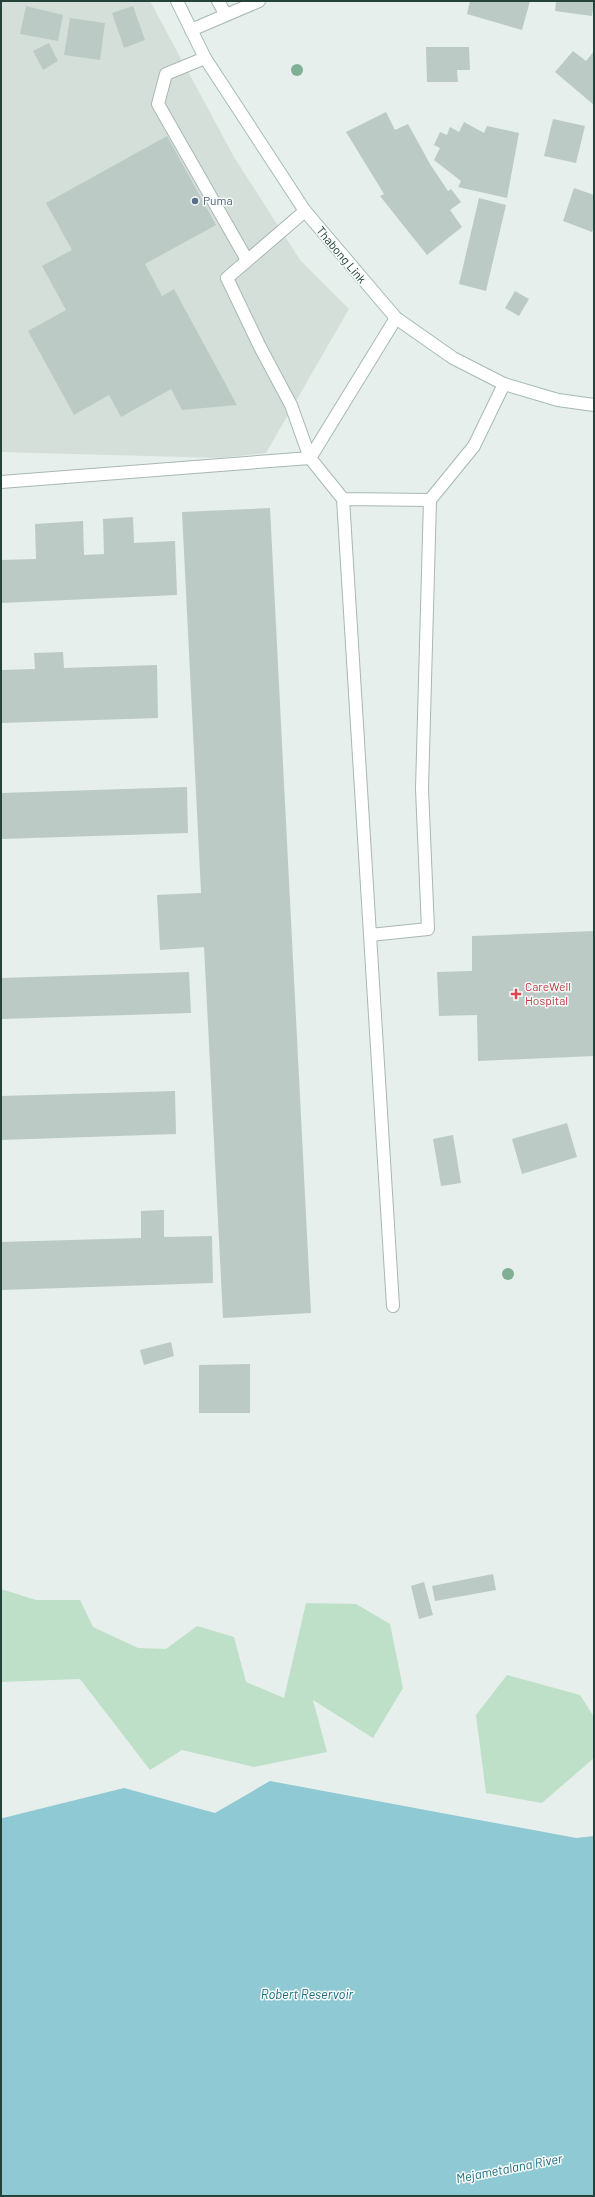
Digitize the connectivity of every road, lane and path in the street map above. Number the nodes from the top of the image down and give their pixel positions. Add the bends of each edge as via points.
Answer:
1 (177, 1) edge
2 (218, 1) edge
3 (259, 1) edge
4 (226, 15) junction
5 (191, 30) junction
6 (205, 58) junction
7 (305, 211) junction
8 (247, 260) junction
9 (396, 318) junction
10 (504, 384) junction
11 (594, 405) edge
12 (310, 458) junction
13 (1, 482) edge
14 (343, 499) junction
15 (430, 500) junction
16 (370, 935) junction
17 (393, 1306) dead end

1 - 5 main road, Thabong Link
2 - 4 main road
3 - 4 main road
4 - 5 main road
5 - 6 main road, Thabong Link
6 - 7 main road, Thabong Link
6 - 8 main road via 166,74 158,104
7 - 8 main road
7 - 9 main road, Thabong Link
8 - 12 main road via 227,278 260,347 292,405
9 - 10 main road, Thabong Link via 453,358
9 - 12 main road
10 - 11 main road, Thabong Link via 558,400
10 - 15 main road via 474,446
12 - 13 main road
12 - 14 main road
14 - 15 main road
14 - 16 main road
15 - 16 main road via 422,789 428,929
16 - 17 main road

